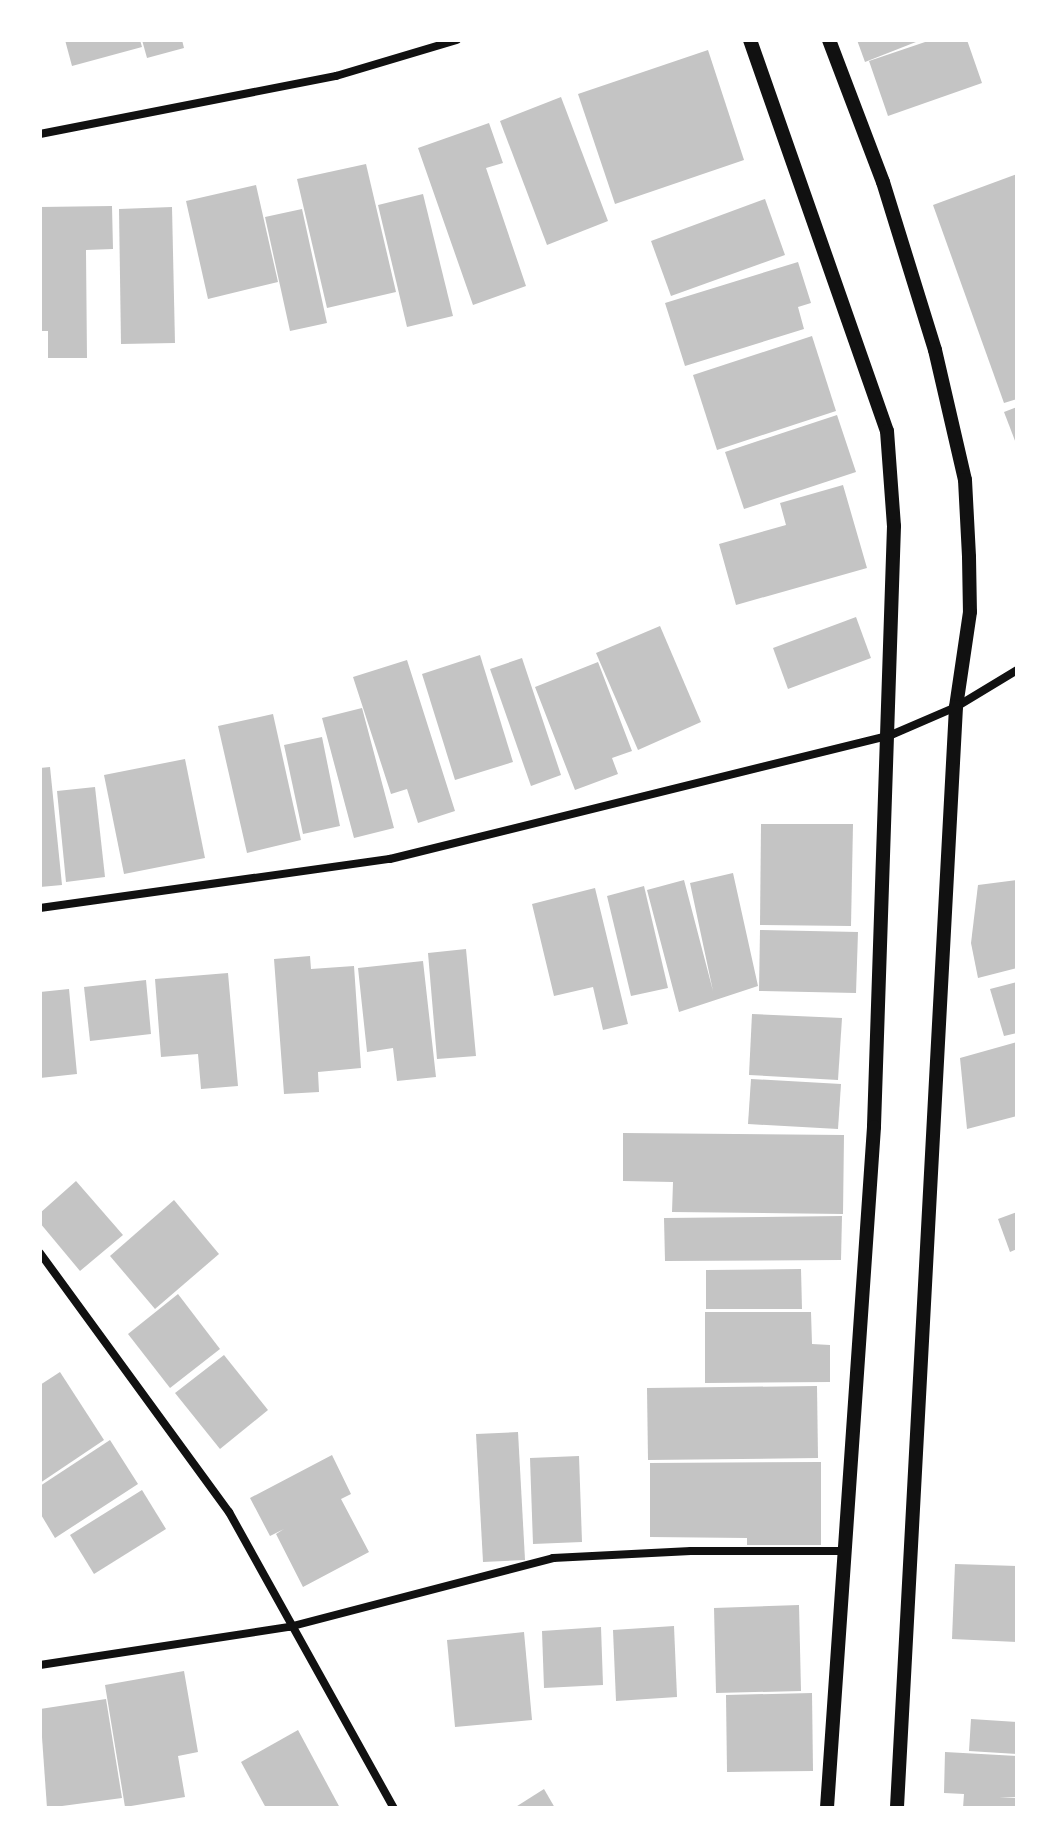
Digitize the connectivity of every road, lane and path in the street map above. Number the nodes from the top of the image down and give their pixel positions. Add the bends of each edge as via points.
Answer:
1 (457, 40) edge
2 (750, 40) edge
3 (829, 40) edge
4 (40, 134) edge
5 (1017, 670) edge
6 (956, 707) junction
7 (891, 735) junction
8 (40, 908) edge
9 (40, 1253) edge
10 (846, 1551) junction
11 (289, 1627) junction
12 (40, 1665) edge
13 (394, 1808) edge
14 (827, 1808) edge
15 (897, 1808) edge

1 - 4 street via 336,76
2 - 7 street via 887,431 894,526
3 - 6 street via 883,182 935,350 965,480 970,612
5 - 6 street
6 - 7 street
6 - 15 street
7 - 8 street via 390,859
7 - 10 street via 874,1127
9 - 11 street via 229,1512
10 - 11 street via 553,1558
10 - 14 street
11 - 12 street
11 - 13 street

